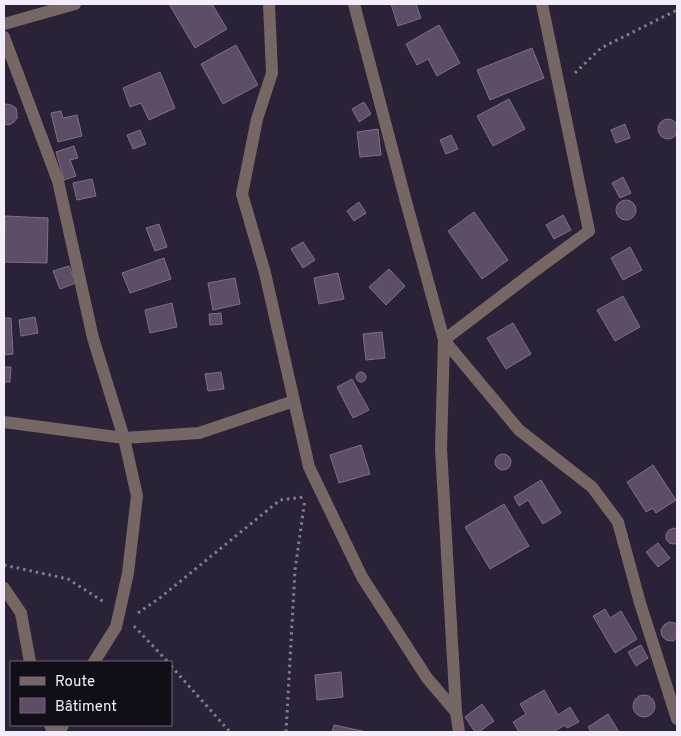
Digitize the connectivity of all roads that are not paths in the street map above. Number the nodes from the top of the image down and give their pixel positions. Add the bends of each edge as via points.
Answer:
1 (75, 4) edge
2 (269, 4) edge
3 (354, 4) edge
4 (542, 4) edge
5 (4, 24) edge
6 (4, 37) edge
7 (444, 340) junction
8 (294, 401) junction
9 (4, 422) edge
10 (124, 438) junction
11 (4, 588) edge
12 (30, 661) edge
13 (95, 661) edge
14 (456, 712) junction
15 (677, 719) edge
16 (459, 732) edge

1 - 5 street
2 - 8 street via 272,74 257,119 242,194 265,273
3 - 7 street
4 - 7 street via 589,231
6 - 10 street via 58,181 93,338
7 - 14 street via 441,449
7 - 15 street via 519,430 592,487 618,522
8 - 10 street via 199,433
8 - 14 street via 309,467 362,577 427,678
9 - 10 street
10 - 13 street via 138,496 124,615
11 - 12 street via 21,612
14 - 16 street

